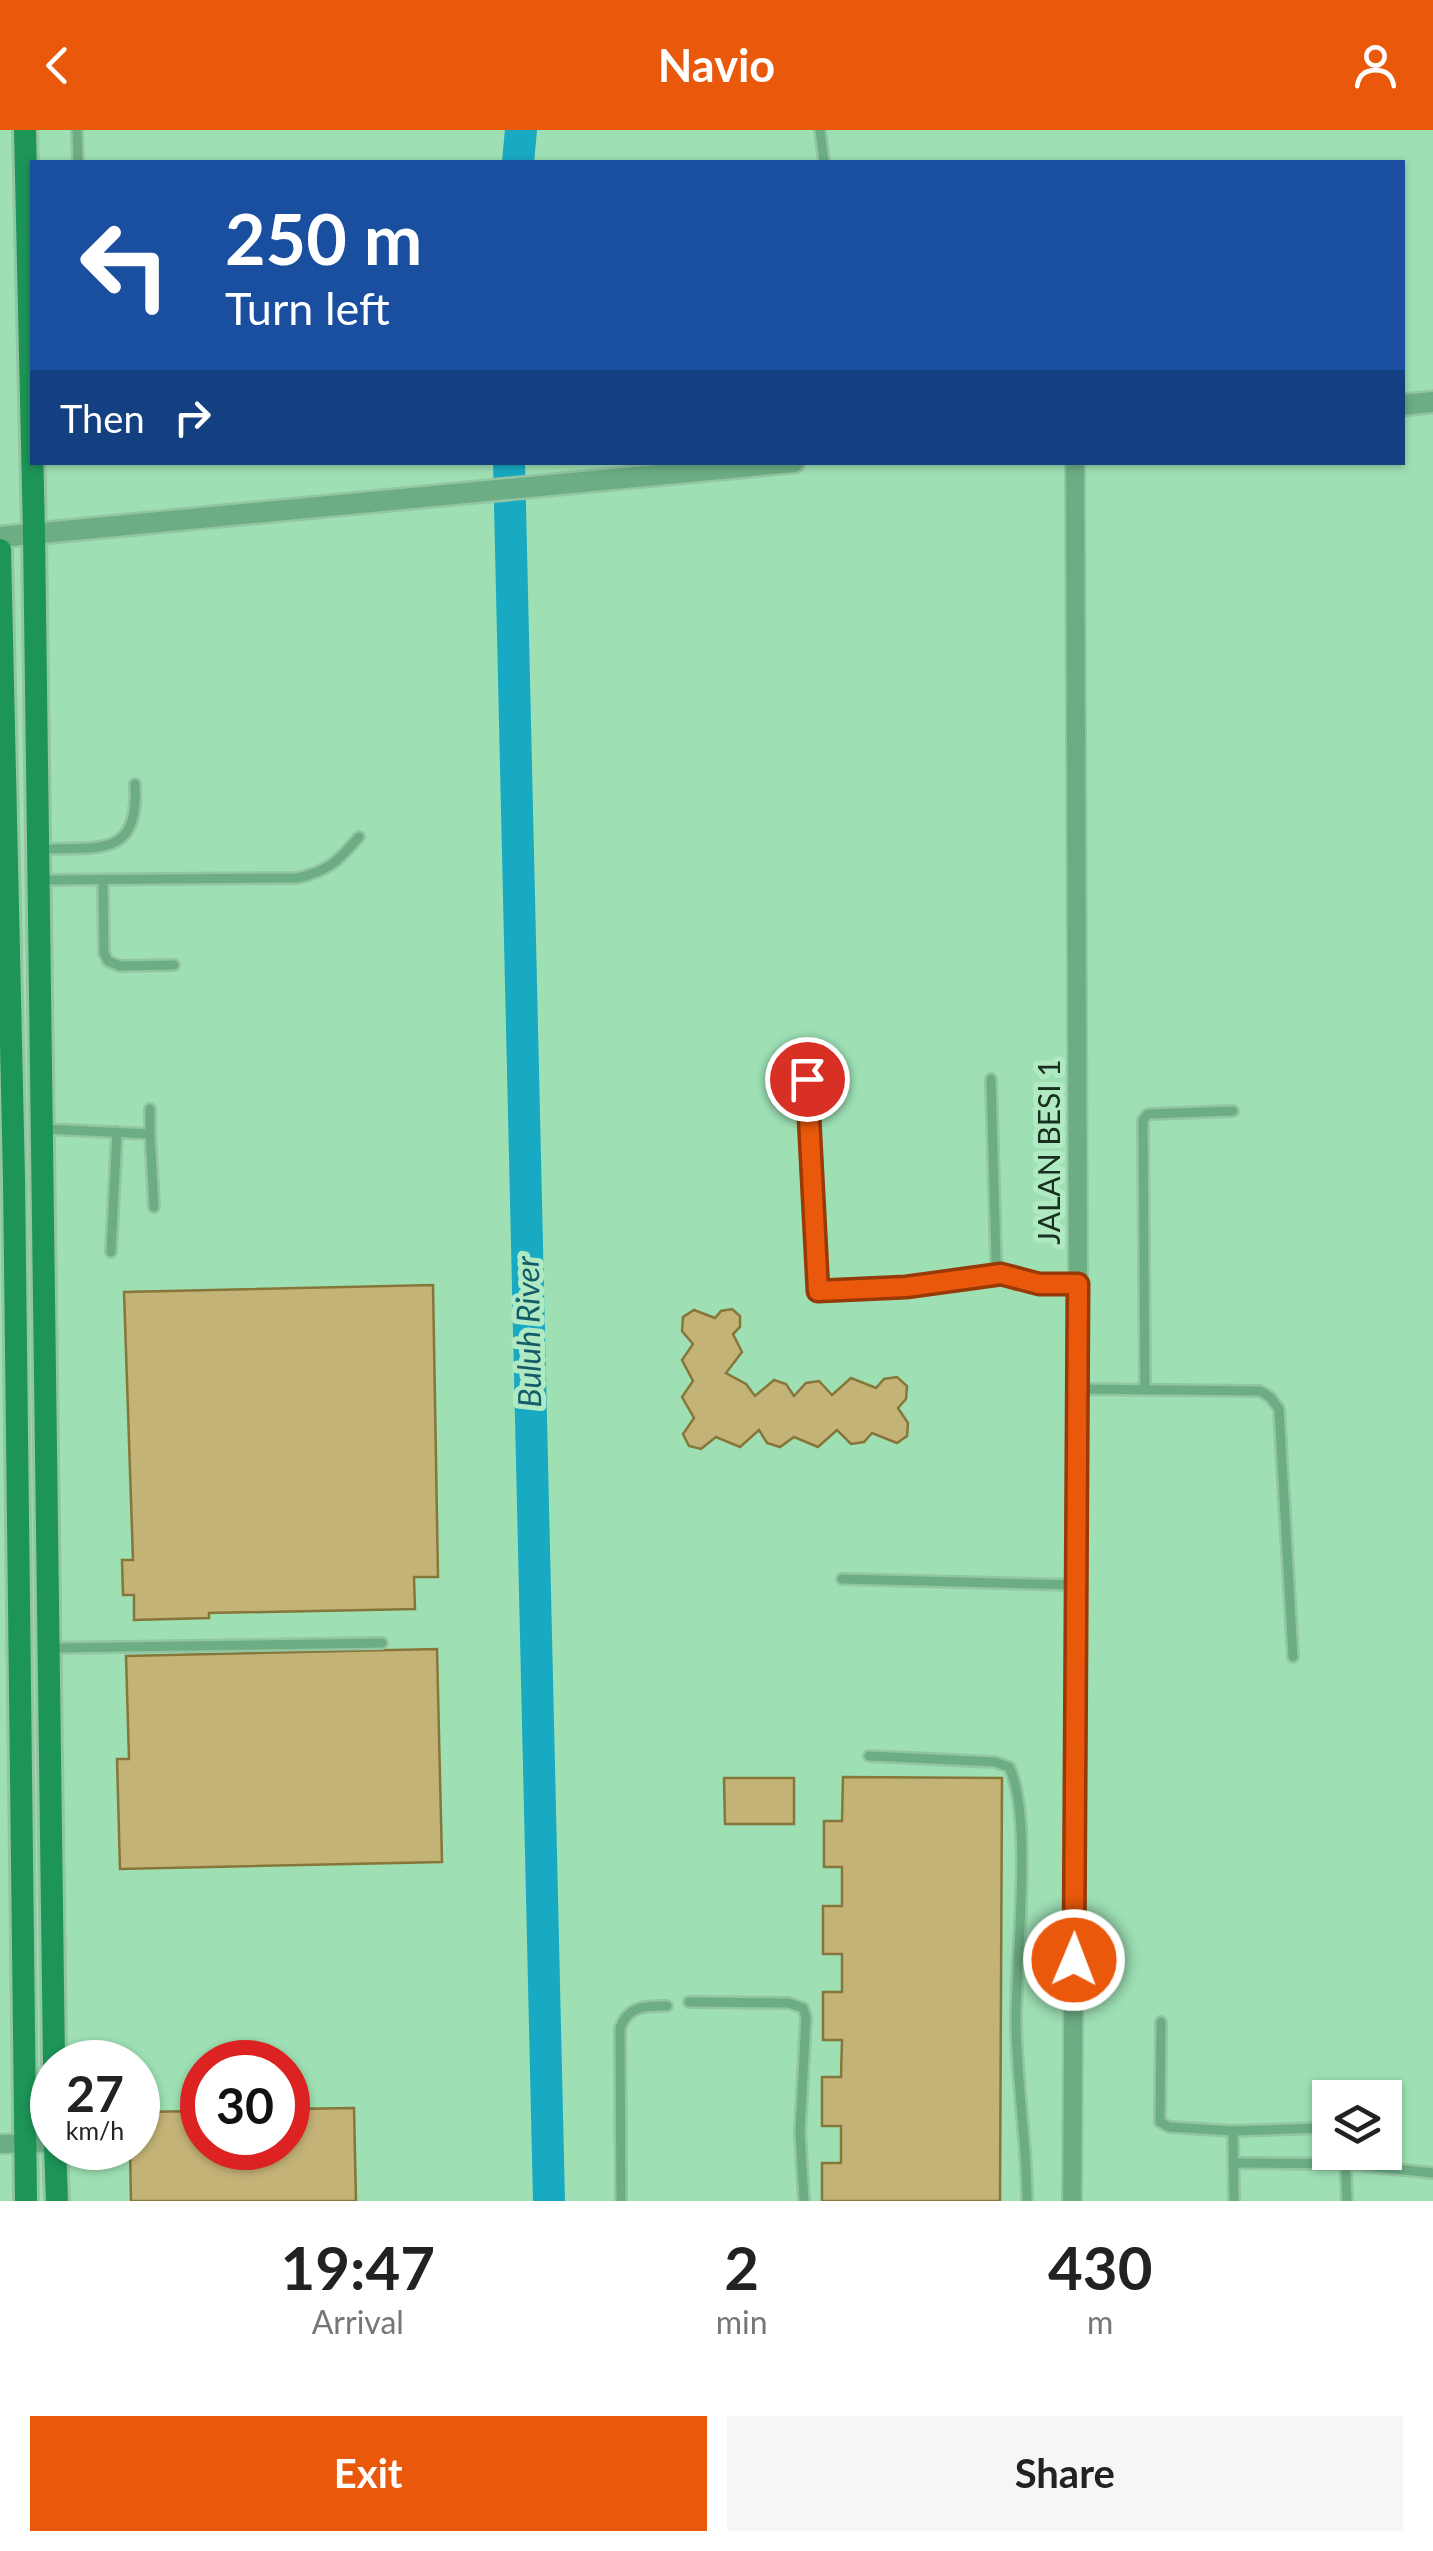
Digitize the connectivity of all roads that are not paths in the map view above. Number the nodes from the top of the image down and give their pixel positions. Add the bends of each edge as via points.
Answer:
1 (25, 130) edge
2 (77, 130) edge
3 (820, 130) edge
4 (78, 160) edge
5 (824, 160) edge
6 (30, 263) edge
7 (1433, 402) edge
8 (1405, 405) edge
9 (33, 465) edge
10 (734, 465) edge
11 (1076, 465) edge
12 (633, 470) edge
13 (34, 534) junction
14 (0, 537) edge
15 (0, 550) edge
16 (135, 784) dead end
17 (359, 837) dead end
18 (38, 849) junction
19 (39, 880) junction
20 (103, 881) junction
21 (174, 966) dead end
22 (807, 1079) dead end
23 (991, 1079) dead end
24 (150, 1109) dead end
25 (1233, 1112) dead end
26 (42, 1128) junction
27 (116, 1132) junction
28 (150, 1134) junction
29 (43, 1176) junction
30 (7, 1179) edge
31 (154, 1207) dead end
32 (111, 1252) dead end
33 (1001, 1274) junction
34 (1078, 1284) junction
35 (1078, 1389) junction
36 (1145, 1390) junction
37 (842, 1579) dead end
38 (1077, 1585) junction
39 (382, 1643) dead end
40 (49, 1648) junction
41 (1293, 1657) dead end
42 (869, 1756) dead end
43 (688, 2002) dead end
44 (667, 2006) dead end
45 (1161, 2022) dead end
46 (54, 2040) edge
47 (1312, 2128) edge
48 (1233, 2131) junction
49 (0, 2144) edge
50 (24, 2144) junction
51 (30, 2144) edge
52 (1234, 2164) junction
53 (1312, 2164) edge
54 (55, 2170) edge
55 (1347, 2170) edge
56 (1402, 2170) edge
57 (1433, 2173) edge
58 (26, 2201) edge
59 (57, 2201) edge
60 (621, 2201) edge
61 (804, 2201) edge
62 (1027, 2201) edge
63 (1072, 2201) edge
64 (1234, 2201) edge
65 (1347, 2201) edge

1 - 6 main road
2 - 4 lane
3 - 5 lane
7 - 8 street
9 - 13 main road
10 - 12 street
11 - 34 street, JALAN BESI 1
12 - 13 street via 564,484
13 - 14 street
13 - 18 main road
15 - 30 main road
16 - 18 lane via 136,813 124,838
17 - 20 lane via 322,872 297,878
18 - 19 main road
19 - 20 lane
19 - 26 main road
20 - 21 lane via 108,961
22 - 33 lane via 818,1291
23 - 33 lane
24 - 28 lane
25 - 36 lane via 1148,1114 1143,1120
26 - 27 lane
26 - 29 main road
27 - 28 lane
27 - 32 lane
28 - 31 lane
29 - 30 street
29 - 40 main road
30 - 50 main road
33 - 34 lane via 1039,1284
34 - 35 street, JALAN BESI 1
35 - 36 lane
35 - 38 street, JALAN BESI 1
36 - 41 lane via 1260,1391 1279,1409
37 - 38 lane
38 - 63 street, JALAN BESI 1
39 - 40 lane
40 - 46 main road
42 - 62 lane via 995,1762 1009,1767 1016,1782 1016,2019
43 - 61 lane via 802,2008
44 - 60 lane via 639,2006 625,2014 620,2028
45 - 48 lane via 1160,2122
47 - 48 lane
48 - 52 lane
49 - 50 street
50 - 51 street
50 - 58 main road
52 - 53 lane
52 - 64 lane
54 - 59 main road
55 - 65 lane
56 - 57 lane

